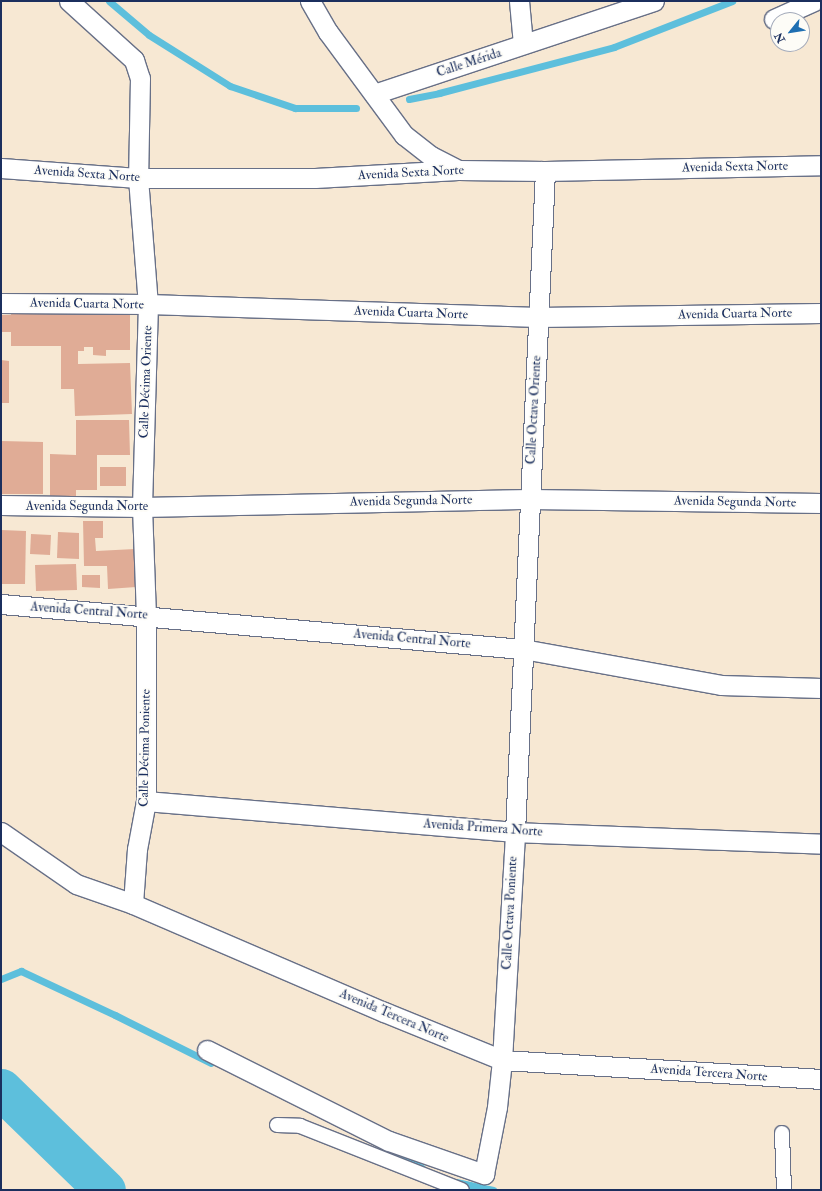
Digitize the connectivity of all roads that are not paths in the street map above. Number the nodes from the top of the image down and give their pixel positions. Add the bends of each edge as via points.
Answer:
1 (69, 1) edge
2 (298, 1) edge
3 (310, 1) edge
4 (519, 1) edge
5 (654, 1) edge
6 (814, 1) edge
7 (790, 12) edge
8 (328, 32) junction
9 (524, 44) junction
10 (374, 94) junction
11 (821, 165) edge
12 (1, 168) edge
13 (458, 170) junction
14 (545, 171) junction
15 (138, 178) junction
16 (1, 303) edge
17 (148, 304) junction
18 (821, 313) edge
19 (538, 317) junction
20 (530, 499) junction
21 (821, 503) edge
22 (1, 505) edge
23 (142, 507) junction
24 (1, 604) edge
25 (146, 615) junction
26 (523, 650) junction
27 (821, 688) edge
28 (146, 800) junction
29 (1, 832) edge
30 (515, 832) junction
31 (821, 844) edge
32 (133, 904) junction
33 (207, 1050) dead end
34 (502, 1060) junction
35 (821, 1079) edge
36 (277, 1125) dead end
37 (782, 1133) dead end
38 (462, 1190) edge
39 (784, 1190) edge

1 - 15 street, Calle Décima Oriente via 134,60 140,78
2 - 8 street
3 - 8 street
4 - 9 street
5 - 9 street, Calle Mérida
6 - 7 street
8 - 10 street
9 - 10 street, Calle Mérida
10 - 13 street via 404,135 432,156
11 - 14 street, Avenida Sexta Norte
12 - 15 street, Avenida Sexta Norte
13 - 14 street, Avenida Sexta Norte
13 - 15 street, Avenida Sexta Norte via 315,178
14 - 19 street, Calle Octava Oriente
15 - 17 street, Calle Décima Oriente
16 - 17 street, Avenida Cuarta Norte
17 - 19 street, Avenida Cuarta Norte
17 - 23 street, Calle Décima Oriente
18 - 19 street, Avenida Cuarta Norte
19 - 20 street, Calle Octava Oriente
20 - 21 street, Avenida Segunda Norte
20 - 23 street, Avenida Segunda Norte
20 - 26 street, Calle Octava Oriente
22 - 23 street, Avenida Segunda Norte
23 - 25 street, Calle Décima Oriente
24 - 25 street, Avenida Central Norte
25 - 26 street, Avenida Central Norte
25 - 28 street, Calle Décima Poniente
26 - 27 street, Avenida Central Norte via 721,685
26 - 30 street, Calle Octava Poniente
28 - 30 street, Avenida Primera Norte
28 - 32 street, Calle Décima Poniente via 137,849
29 - 32 street, Avenida Tercera Norte via 76,884
30 - 31 street, Avenida Primera Norte
30 - 34 street, Calle Octava Poniente
32 - 34 street, Avenida Tercera Norte
33 - 34 street, Calle Octava Poniente via 389,1141 484,1174 497,1107
34 - 35 street, Avenida Tercera Norte
36 - 38 street via 300,1126
37 - 39 street

